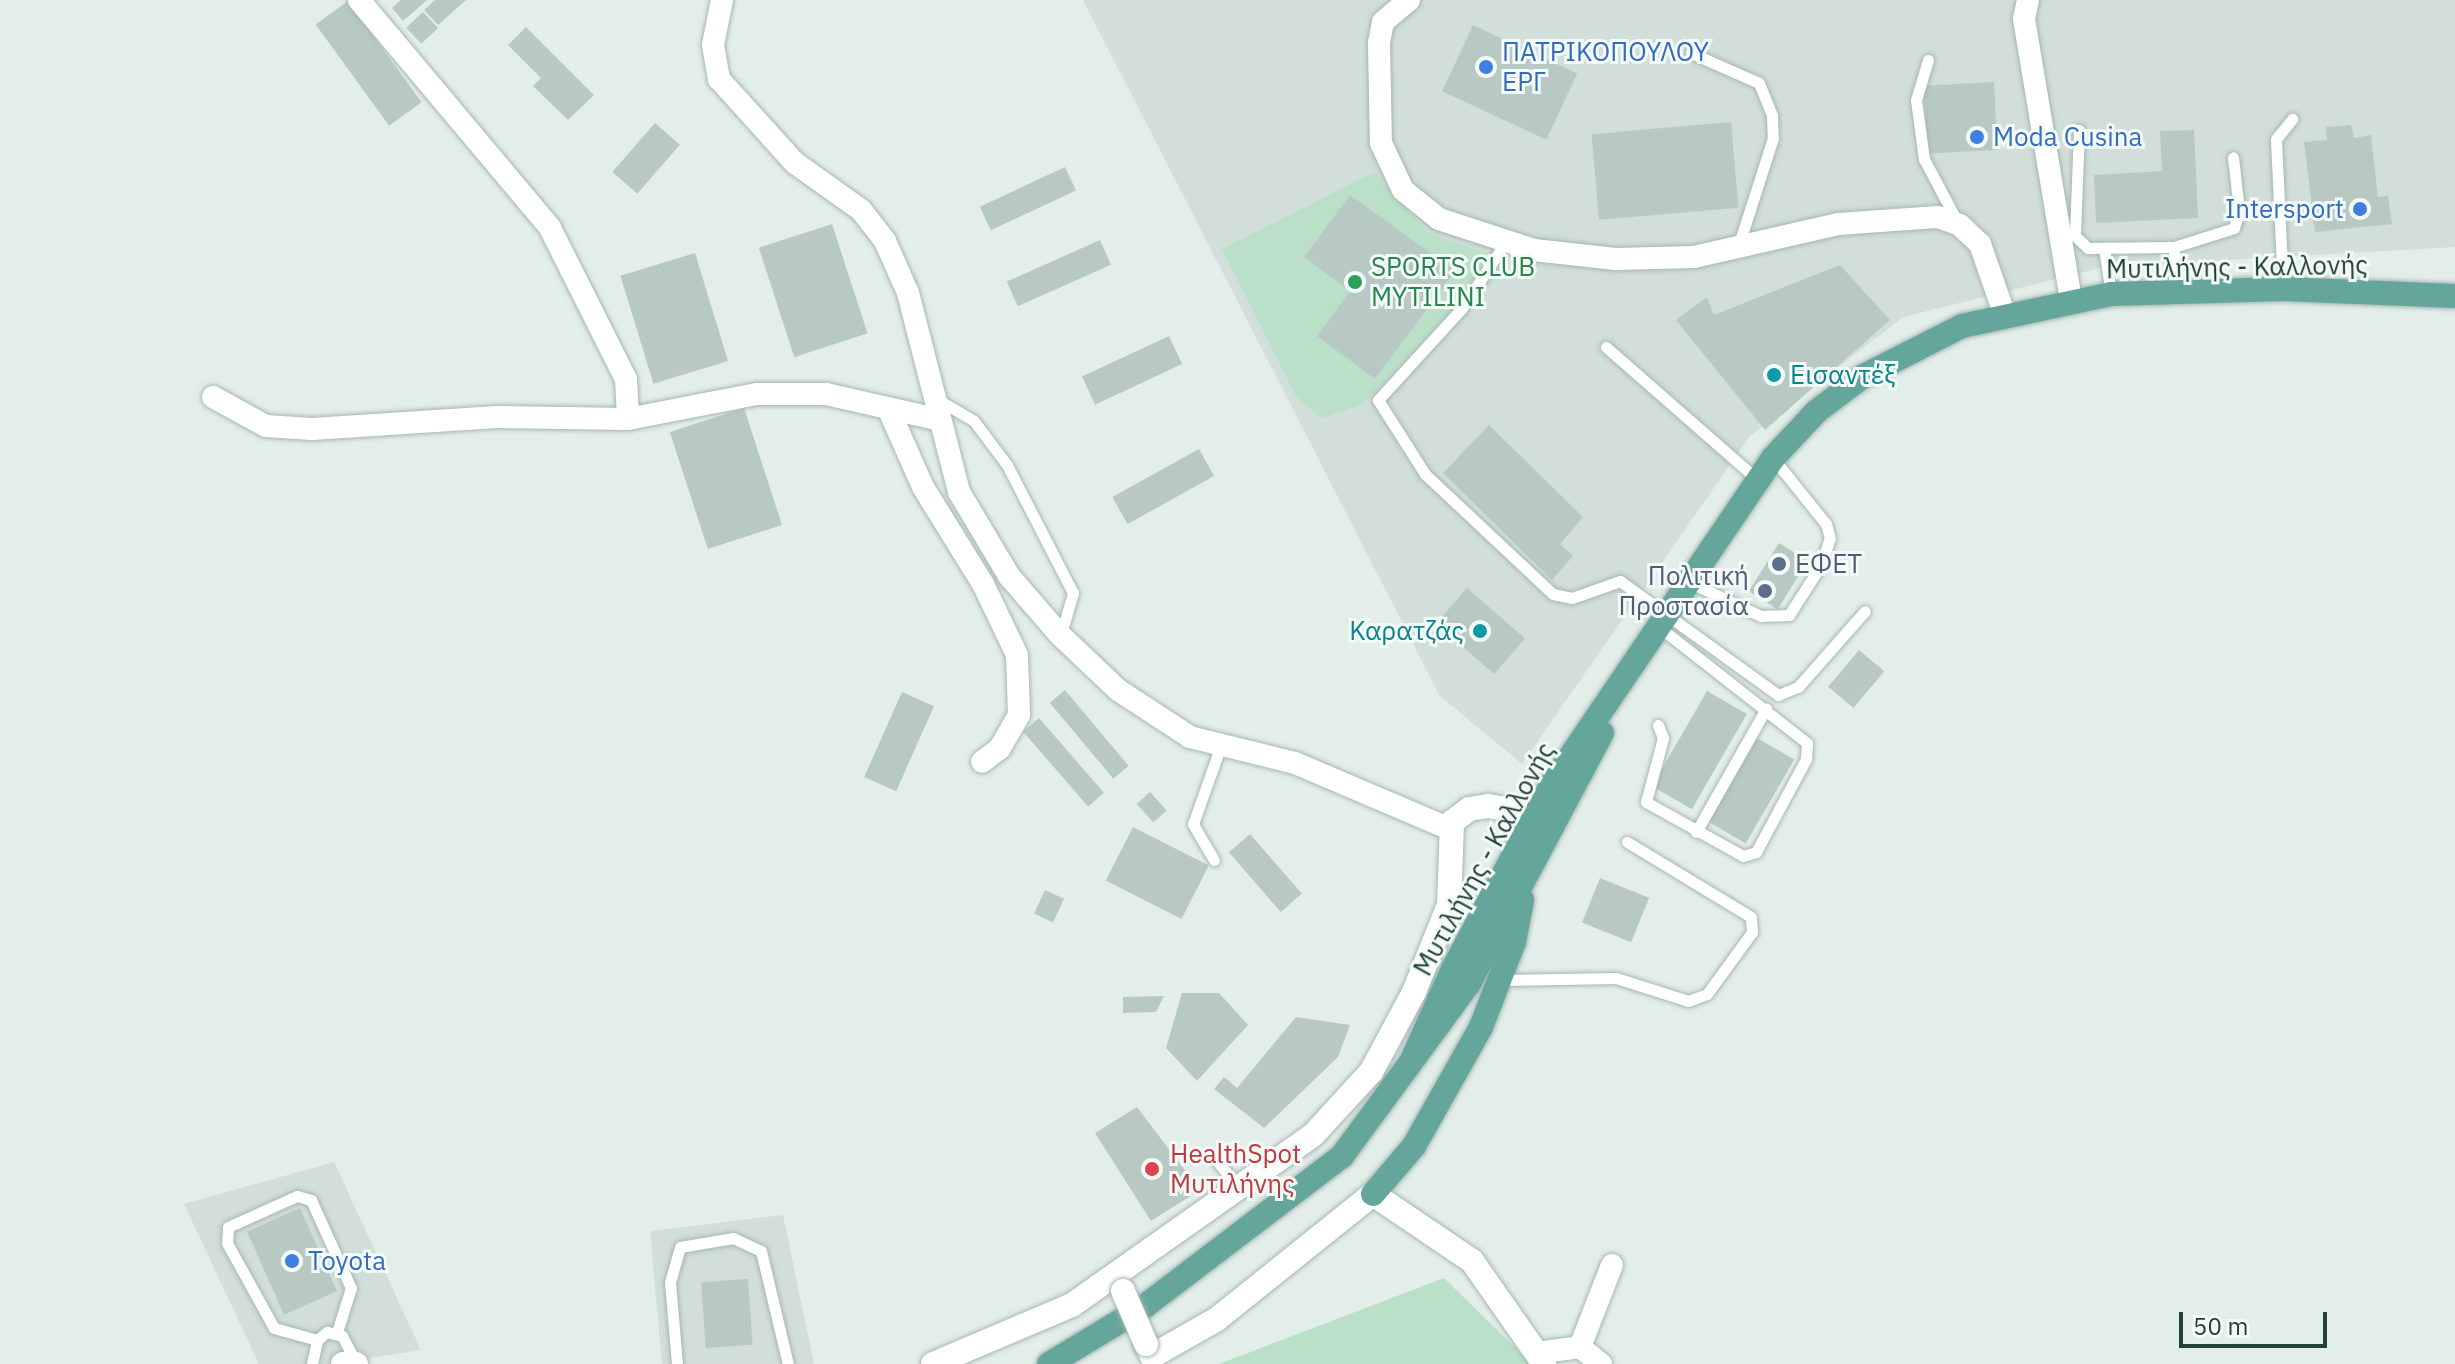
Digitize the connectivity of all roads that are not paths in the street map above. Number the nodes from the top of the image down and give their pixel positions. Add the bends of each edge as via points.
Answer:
1 (359, 0) edge
2 (722, 0) edge
3 (1409, 0) edge
4 (2028, 0) edge
5 (1691, 53) dead end
6 (1928, 60) dead end
7 (2292, 119) dead end
8 (2079, 130) dead end
9 (2233, 157) dead end
10 (1960, 225) junction
11 (1505, 243) junction
12 (1738, 247) junction
13 (2174, 247) junction
14 (2104, 248) junction
15 (2283, 289) junction
16 (2174, 290) junction
17 (2111, 294) junction
18 (2455, 296) edge
19 (2071, 300) junction
20 (2004, 313) junction
21 (1606, 347) dead end
22 (931, 395) junction
23 (213, 397) dead end
24 (888, 408) junction
25 (628, 419) junction
26 (936, 419) junction
27 (1773, 458) junction
28 (1758, 480) junction
29 (1689, 582) junction
30 (1865, 611) dead end
31 (1663, 621) junction
32 (1060, 635) junction
33 (1766, 709) junction
34 (1658, 725) dead end
35 (1221, 745) junction
36 (982, 762) dead end
37 (1541, 827) junction
38 (1450, 829) junction
39 (1696, 832) junction
40 (1627, 842) dead end
41 (1214, 860) dead end
42 (1526, 878) junction
43 (1501, 980) junction
44 (1412, 1060) junction
45 (1213, 1156) dead end
46 (1240, 1189) junction
47 (1373, 1194) junction
48 (1612, 1265) dead end
49 (1119, 1284) junction
50 (337, 1332) junction
51 (317, 1340) junction
52 (1580, 1347) junction
53 (1146, 1355) edge
54 (1540, 1359) edge
55 (312, 1364) edge
56 (343, 1364) edge
57 (356, 1364) edge
58 (677, 1364) edge
59 (788, 1364) edge
60 (933, 1364) edge
61 (1049, 1364) edge
62 (1601, 1364) edge

1 - 25 street via 550,228 626,379
2 - 22 street via 713,45 719,79 795,163 861,210 885,241 908,293
3 - 11 street via 1383,22 1375,72 1388,170 1420,207
4 - 19 street via 2024,19
5 - 12 lane via 1759,83 1772,115 1773,138
6 - 10 lane via 1916,100 1924,159
7 - 15 lane via 2276,139
8 - 14 lane via 2072,227 2088,248
9 - 13 lane via 2239,210 2234,228
10 - 12 street via 1938,217 1838,224
10 - 20 street via 1980,244
11 - 12 street via 1616,259 1694,257
11 - 31 lane via 1462,308 1379,396 1378,409 1425,474 1553,594 1572,598 1616,580
13 - 14 lane
13 - 16 lane
14 - 17 lane
15 - 16 main road, Μυτιλήνης - Καλλονής
15 - 18 main road, Μυτιλήνης - Καλλονής
16 - 17 main road, Μυτιλήνης - Καλλονής
17 - 19 main road, Μυτιλήνης - Καλλονής
19 - 20 main road, Μυτιλήνης - Καλλονής
20 - 27 main road, Μυτιλήνης - Καλλονής via 1914,347 1862,377 1817,411
21 - 28 lane
22 - 26 street
22 - 32 lane via 974,421 1007,465 1073,593
23 - 25 street via 266,426 312,429 497,417
24 - 25 street via 826,394 757,394
24 - 26 street
24 - 36 street via 923,487 983,584 1017,655 1019,715 999,749
26 - 32 street via 959,492 1009,576
27 - 28 main road, Μυτιλήνης - Καλλονής
27 - 29 lane via 1826,524 1830,538 1821,565 1789,615 1761,616
28 - 29 main road, Μυτιλήνης - Καλλονής
29 - 31 main road, Μυτιλήνης - Καλλονής
30 - 31 lane via 1786,695 1772,692
31 - 33 lane
31 - 37 main road, Μυτιλήνης - Καλλονής
32 - 35 street via 1166,725
33 - 39 lane
33 - 39 lane via 1803,738 1808,749 1760,849 1743,856
34 - 39 lane via 1663,738 1646,802
35 - 38 street via 1295,763
35 - 41 lane via 1193,824
37 - 38 street via 1498,807 1469,809
37 - 42 main road, Μυτιλήνης - Καλλονής
37 - 44 main road, Μυτιλήνης - Καλλονής via 1453,969
38 - 46 street via 1445,917 1377,1062 1313,1135
40 - 43 lane via 1751,917 1752,932 1707,994 1688,1001 1616,978
42 - 43 main road
42 - 44 main road, Μυτιλήνης - Καλλονής via 1469,983
43 - 47 main road via 1450,1087
44 - 61 main road, Μυτιλήνης - Καλλονής via 1349,1148 1317,1180 1145,1306
45 - 46 lane
46 - 49 street
47 - 53 street via 1217,1319
47 - 54 street via 1472,1261
48 - 52 street
49 - 53 street, bridge
49 - 60 street
50 - 51 lane
50 - 51 lane via 351,1288 311,1200 297,1196 228,1227 227,1243 271,1324
50 - 57 lane
51 - 55 lane
52 - 54 street
52 - 62 street
56 - 57 street
58 - 59 lane via 670,1282 680,1247 733,1238 761,1251

